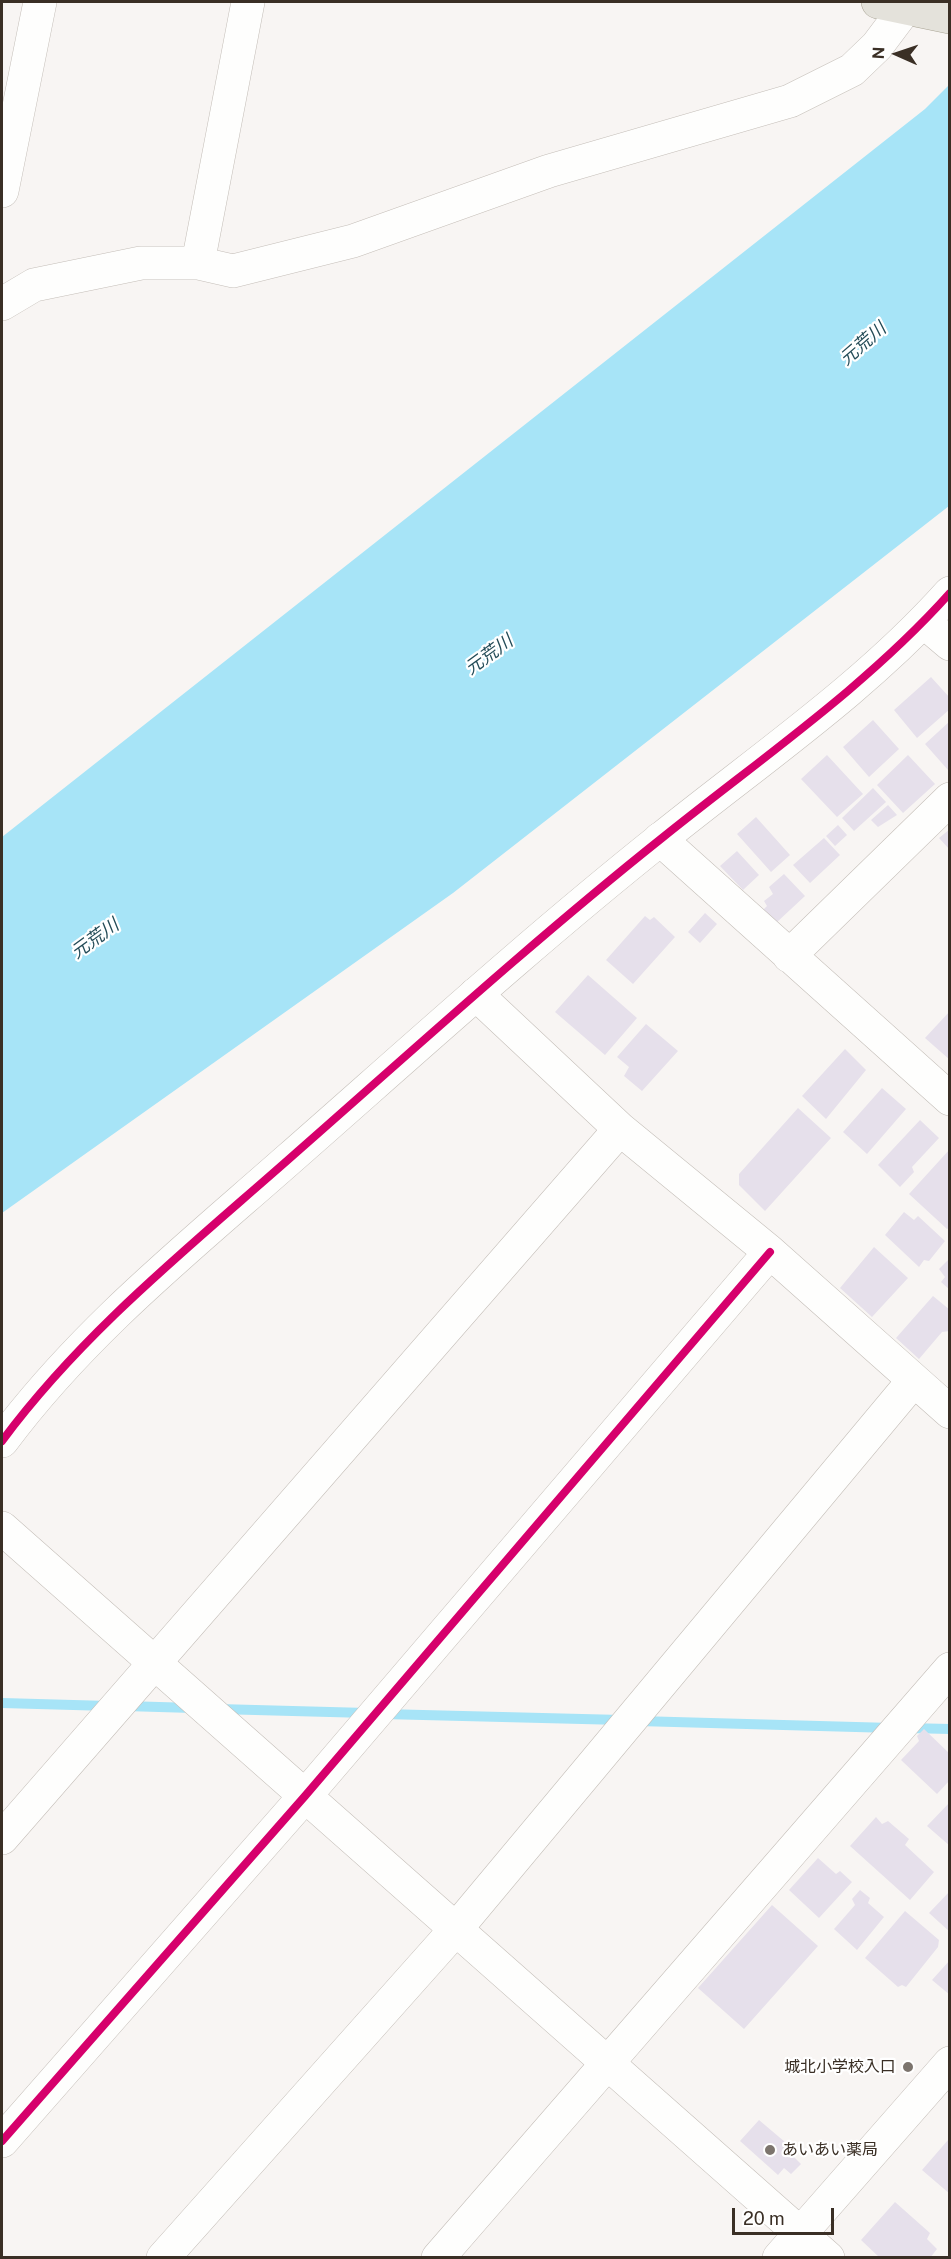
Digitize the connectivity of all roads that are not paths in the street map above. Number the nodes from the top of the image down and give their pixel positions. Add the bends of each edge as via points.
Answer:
1 (40, 2) edge
2 (248, 2) edge
3 (913, 8) edge
4 (2, 191) edge
5 (198, 263) junction
6 (2, 304) edge
7 (950, 593) edge
8 (924, 622) junction
9 (950, 644) edge
10 (950, 799) edge
11 (660, 840) junction
12 (789, 956) junction
13 (476, 994) junction
14 (949, 1098) edge
15 (620, 1129) junction
16 (770, 1252) junction
17 (914, 1380) junction
18 (950, 1412) edge
19 (2, 1441) edge
20 (2, 1528) edge
21 (154, 1663) junction
22 (950, 1669) edge
23 (305, 1796) junction
24 (2, 1838) edge
25 (456, 1929) junction
26 (610, 2063) junction
27 (950, 2064) edge
28 (2, 2141) edge
29 (800, 2233) junction
30 (163, 2258) edge
31 (438, 2258) edge
32 (779, 2258) edge
33 (828, 2258) edge

1 - 4 street
2 - 5 street
3 - 5 street via 852,70 790,101 549,171 353,241 233,271
5 - 6 street via 141,264 34,285
7 - 8 street
8 - 9 street
8 - 11 street via 844,694
10 - 12 street
11 - 12 street
11 - 13 street
12 - 14 street
13 - 15 street
13 - 19 street via 151,1279 85,1343
15 - 16 street
15 - 21 street
16 - 17 street
16 - 23 street
17 - 18 street
17 - 25 street
20 - 21 street
21 - 23 street
21 - 24 street
22 - 26 street
23 - 25 street
23 - 28 street
25 - 26 street
25 - 30 street
26 - 29 street
26 - 31 street
27 - 29 street
29 - 32 street
29 - 33 street

